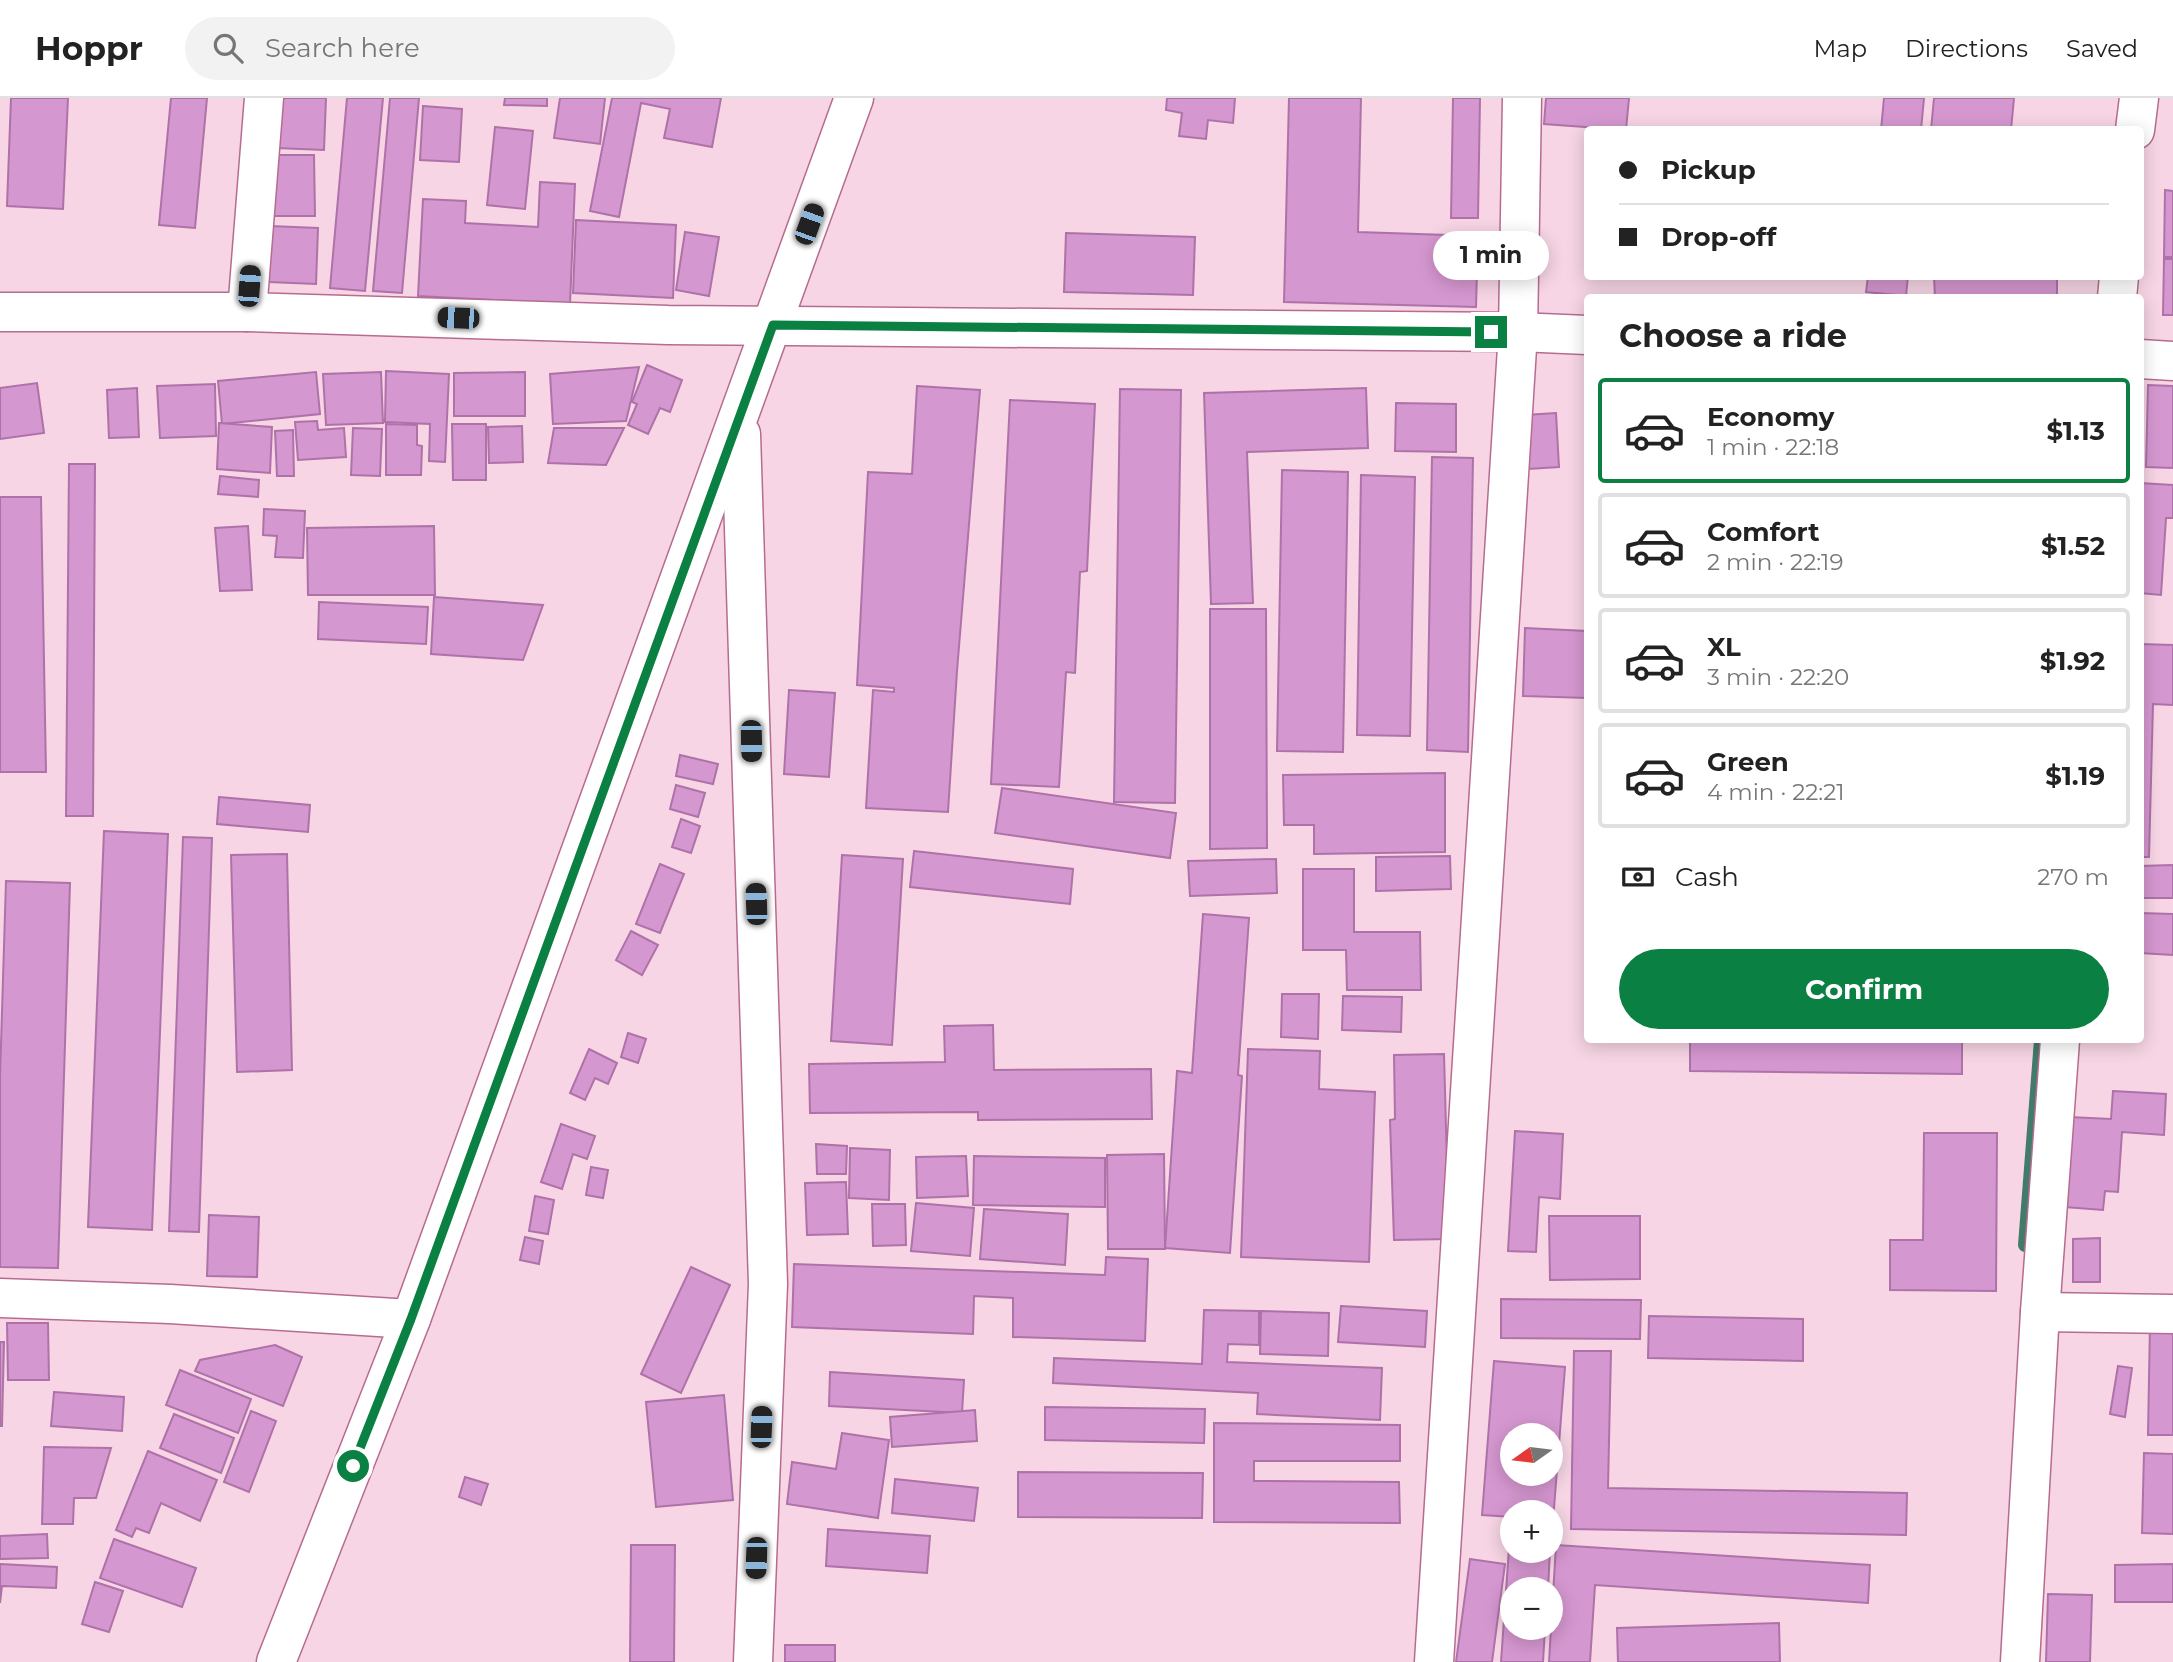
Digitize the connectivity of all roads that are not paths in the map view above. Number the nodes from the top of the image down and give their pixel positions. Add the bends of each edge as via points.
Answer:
1 (264, 98) edge
2 (855, 98) edge
3 (1522, 98) edge
4 (2139, 98) edge
5 (2136, 126) edge
6 (0, 312) edge
7 (247, 312) junction
8 (773, 325) junction
9 (1518, 332) junction
10 (1584, 335) edge
11 (2144, 359) edge
12 (2173, 361) edge
13 (740, 415) junction
14 (2060, 1043) edge
15 (0, 1298) edge
16 (2040, 1312) junction
17 (2173, 1314) edge
18 (411, 1319) junction
19 (276, 1662) edge
20 (752, 1662) edge
21 (1434, 1662) edge
22 (2020, 1662) edge

1 - 7 street
2 - 8 street
3 - 9 street
4 - 5 street
6 - 7 street
7 - 8 street
8 - 9 street
8 - 13 street
9 - 10 street
9 - 21 street
11 - 12 street
13 - 18 street
13 - 20 street via 768,1284
14 - 16 street
15 - 18 street
16 - 17 street
16 - 22 street
18 - 19 street

